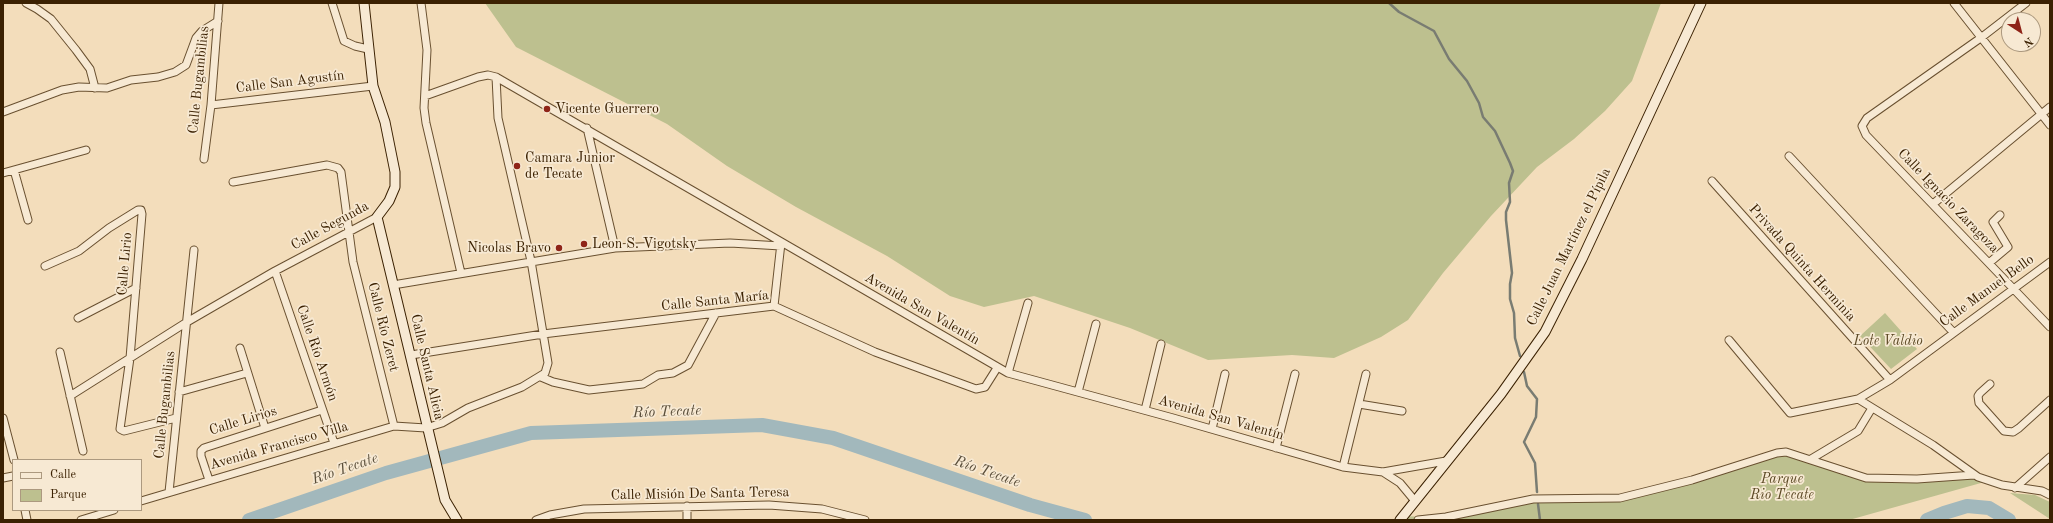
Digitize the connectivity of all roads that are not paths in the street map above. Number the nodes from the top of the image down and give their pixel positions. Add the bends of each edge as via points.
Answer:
1 (26, 3) edge
2 (219, 3) edge
3 (334, 3) edge
4 (364, 3) edge
5 (421, 3) edge
6 (1701, 3) edge
7 (1954, 3) edge
8 (2026, 3) edge
9 (218, 21) junction
10 (1982, 37) junction
11 (368, 48) junction
12 (496, 77) junction
13 (373, 86) junction
14 (95, 88) junction
15 (425, 96) junction
16 (211, 105) junction
17 (2050, 107) edge
18 (3, 112) edge
19 (2041, 114) junction
20 (2050, 125) edge
21 (587, 128) junction
22 (86, 150) dead end
23 (1789, 156) dead end
24 (204, 159) dead end
25 (14, 170) junction
26 (3, 172) edge
27 (1712, 181) dead end
28 (233, 182) dead end
29 (1933, 204) junction
30 (2000, 215) dead end
31 (377, 217) junction
32 (28, 220) dead end
33 (350, 233) junction
34 (781, 244) junction
35 (616, 248) junction
36 (194, 250) dead end
37 (531, 261) junction
38 (2050, 262) edge
39 (1989, 263) junction
40 (46, 266) dead end
41 (275, 271) junction
42 (461, 273) junction
43 (393, 285) junction
44 (136, 288) junction
45 (2014, 288) junction
46 (1028, 303) dead end
47 (774, 306) junction
48 (716, 313) junction
49 (78, 318) dead end
50 (187, 322) junction
51 (1096, 324) dead end
52 (2050, 327) edge
53 (1953, 332) junction
54 (543, 334) junction
55 (1729, 340) dead end
56 (1161, 344) dead end
57 (240, 348) dead end
58 (60, 352) dead end
59 (411, 355) junction
60 (130, 358) junction
61 (997, 368) junction
62 (247, 373) junction
63 (1008, 374) junction
64 (1225, 374) dead end
65 (1295, 374) dead end
66 (1366, 374) dead end
67 (541, 377) junction
68 (1890, 380) junction
69 (1990, 384) dead end
70 (179, 392) junction
71 (1078, 392) junction
72 (70, 396) junction
73 (1858, 399) junction
74 (2050, 400) edge
75 (1359, 404) junction
76 (1872, 408) junction
77 (322, 410) junction
78 (1145, 410) junction
79 (1402, 411) dead end
80 (3, 418) edge
81 (176, 418) junction
82 (394, 426) junction
83 (265, 428) junction
84 (426, 428) junction
85 (1212, 429) junction
86 (334, 443) junction
87 (1276, 448) junction
88 (83, 451) dead end
89 (2050, 456) edge
90 (14, 459) edge
91 (1811, 459) junction
92 (1446, 461) junction
93 (1343, 466) junction
94 (1383, 472) junction
95 (1974, 475) junction
96 (209, 480) junction
97 (2015, 488) junction
98 (169, 492) junction
99 (2050, 495) edge
100 (142, 501) edge
101 (1415, 501) junction
102 (687, 506) junction
103 (111, 511) edge
104 (861, 519) edge
105 (80, 520) edge
106 (457, 520) edge
107 (536, 520) edge
108 (687, 520) edge
109 (1400, 520) edge
110 (1418, 520) edge

1 - 14 street via 50,19 76,50 90,69
2 - 9 street, Calle Bugambilias
3 - 11 street via 344,40 355,46
4 - 11 main road, Calle Segunda
5 - 15 street via 427,50
6 - 92 main road, Calle Juan Martínez el Pípila via 1582,259 1548,325 1501,394
7 - 10 street
8 - 10 street
9 - 14 street via 196,38 183,69 158,77 131,80 107,88
9 - 16 street, Calle Bugambilias
10 - 19 street
10 - 29 street, Calle Ignacio Zaragoza via 1867,118 1862,126 1866,136
11 - 13 main road, Calle Segunda
12 - 15 street via 478,77
12 - 21 street, Avenida San Valentín
12 - 37 street via 498,118
13 - 16 street, Calle San Agustín
13 - 31 main road, Calle Segunda via 385,122 395,172 395,187 389,201
14 - 18 street via 62,90
15 - 42 street via 426,123
16 - 24 street, Calle Bugambilias
17 - 19 street
19 - 20 street
19 - 29 street
21 - 34 street, Avenida San Valentín
21 - 35 street
22 - 25 street
23 - 53 street
25 - 26 street
25 - 32 street
27 - 68 street, Privada Quinta Herminia
28 - 33 street, Calle Río Zeret via 327,165 338,168 343,176
29 - 39 street, Calle Ignacio Zaragoza
30 - 39 street via 1993,222 2008,247
31 - 33 street, Calle Segunda
31 - 43 main road, Calle Santa Alicia
33 - 41 street, Calle Segunda
33 - 82 street, Calle Río Zeret via 353,262
34 - 35 street via 730,243
34 - 47 street
34 - 61 street, Avenida San Valentín
35 - 37 street
36 - 50 street, Calle Bugambilias
37 - 42 street
37 - 54 street
38 - 45 street, Calle Manuel Bello
39 - 45 street, Calle Ignacio Zaragoza
40 - 44 street, Calle Lirio via 79,251 138,210 142,214
41 - 50 street, Calle Segunda
41 - 77 street, Calle Río Armón
42 - 43 street
43 - 59 main road, Calle Santa Alicia
44 - 49 street
44 - 60 street, Calle Lirio
45 - 52 street, Calle Ignacio Zaragoza
45 - 53 street, Calle Manuel Bello
46 - 63 street
47 - 48 street, Calle Santa María
47 - 61 street, Calle Santa María via 875,352 976,389 985,387
48 - 54 street, Calle Santa María
48 - 67 street via 688,365 673,373 658,375 643,384 589,390
50 - 60 street, Calle Bugambilias
50 - 70 street, Calle Bugambilias
51 - 71 street
53 - 68 street, Calle Manuel Bello
54 - 59 street, Calle Santa María
54 - 67 street via 548,363
55 - 73 street, Calle Manuel Bello via 1790,413
56 - 78 street
57 - 62 street
58 - 72 street
59 - 84 main road, Calle Santa Alicia
60 - 72 street, Calle Bugambilias
60 - 81 street, Calle Lirio via 121,430
61 - 63 street, Avenida San Valentín
62 - 70 street
62 - 83 street
63 - 71 street, Avenida San Valentín
64 - 85 street
65 - 87 street
66 - 75 street
67 - 84 street
68 - 73 street, Calle Manuel Bello
69 - 74 street via 1978,396 1979,403 2004,431 2013,432 2019,428
70 - 81 street, Calle Bugambilias
71 - 78 street, Avenida San Valentín
72 - 88 street
73 - 76 street
75 - 79 street
75 - 93 street
76 - 91 street via 1858,431
76 - 95 street via 1933,445
77 - 83 street, Calle Lirios
77 - 86 street, Calle Río Armón
78 - 85 street, Avenida San Valentín
80 - 90 street
81 - 98 street, Calle Bugambilias
82 - 84 street, Avenida Francisco Villa
82 - 86 street, Avenida Francisco Villa
83 - 96 street, Calle Lirios via 204,448 201,456
84 - 106 main road, Calle Santa Alicia via 444,500
85 - 87 street, Avenida San Valentín
86 - 96 street, Avenida Francisco Villa
87 - 93 street, Avenida San Valentín
89 - 97 street
91 - 95 street via 1866,478 1917,479
91 - 110 street via 1786,452 1777,453 1635,495 1612,499 1533,498 1452,516
92 - 94 street, Avenida San Valentín
92 - 101 main road, Calle Juan Martínez el Pípila
93 - 94 street, Avenida San Valentín
94 - 101 street via 1400,483
95 - 97 street
96 - 98 street, Avenida Francisco Villa
97 - 99 street via 2042,491
98 - 100 street, Avenida Francisco Villa
101 - 109 main road, Calle Juan Martínez el Pípila
102 - 104 street, Calle Misión De Santa Teresa via 795,506 822,509
102 - 107 street, Calle Misión De Santa Teresa via 584,509
102 - 108 street
103 - 105 street

